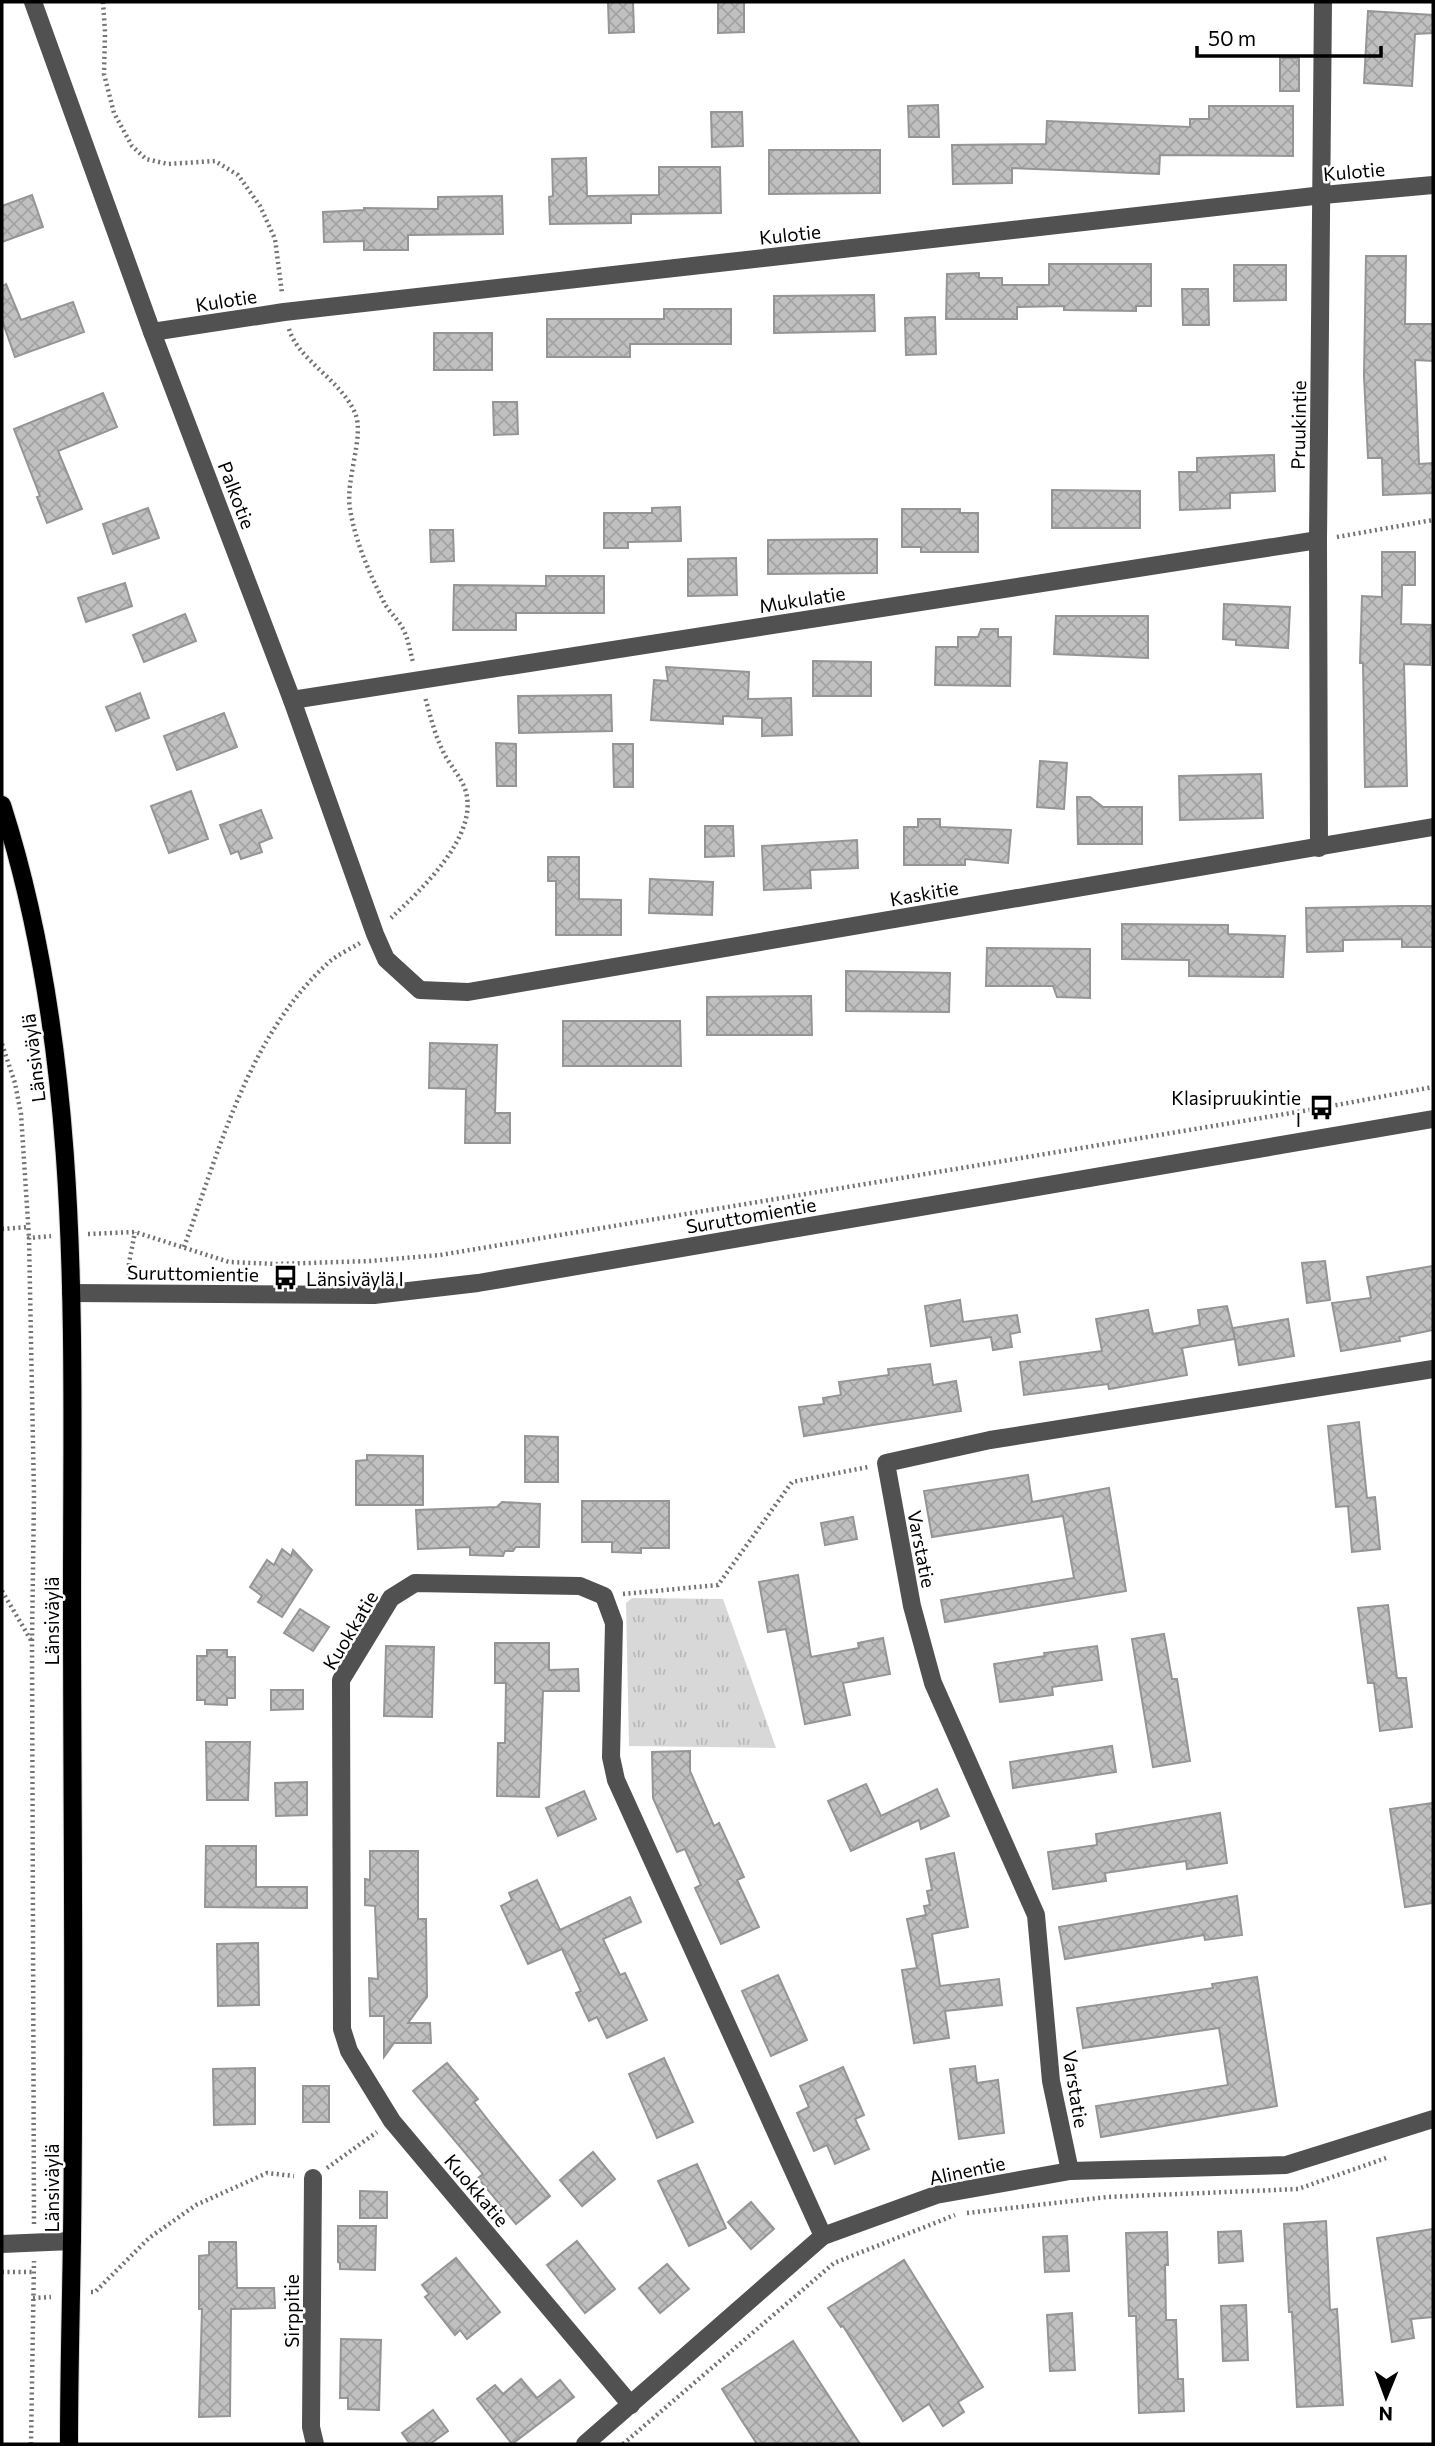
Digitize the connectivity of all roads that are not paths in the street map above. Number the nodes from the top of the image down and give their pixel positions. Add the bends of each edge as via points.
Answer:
1 (33, 2) edge
2 (1323, 2) edge
3 (1433, 185) edge
4 (1322, 195) junction
5 (152, 332) junction
6 (1318, 540) junction
7 (292, 700) junction
8 (2, 805) edge
9 (1433, 827) edge
10 (1319, 848) junction
11 (420, 990) joint
12 (1433, 1119) edge
13 (71, 1293) junction
14 (1433, 1369) edge
15 (1433, 2119) edge
16 (1070, 2171) junction
17 (313, 2178) road end
18 (823, 2236) junction
19 (72, 2241) junction
20 (2, 2244) edge
21 (631, 2404) junction
22 (69, 2444) edge
23 (315, 2444) edge
24 (585, 2444) edge

1 - 5 street, Palkotie
2 - 4 street, Pruukintie
3 - 4 street, Kulotie
4 - 5 street, Kulotie via 284,312
4 - 6 street, Pruukintie
5 - 7 street, Palkotie
6 - 7 street, Mukulatie
6 - 10 street, Pruukintie
7 - 11 street, Palkotie via 386,959
8 - 13 main road, Länsiväylä via 33,918 56,1061
9 - 10 street, Kaskitie
10 - 11 street, Kaskitie via 468,992
12 - 13 street, Suruttomientie via 478,1283 374,1295
13 - 19 main road, Länsiväylä
14 - 16 street, Varstatie via 990,1440 886,1463 912,1606 933,1683 1036,1915 1051,2081
15 - 16 street, Alinentie via 1286,2165
16 - 18 street, Alinentie via 936,2195
17 - 23 street, Sirppitie
18 - 21 street, Alinentie
18 - 21 street, Kuokkatie via 616,1780 611,1757 614,1623 604,1596 580,1586 415,1583 391,1598 341,1680 342,2029 349,2051 392,2121
19 - 20 street
19 - 22 main road, Länsiväylä
21 - 24 street, Alinentie

